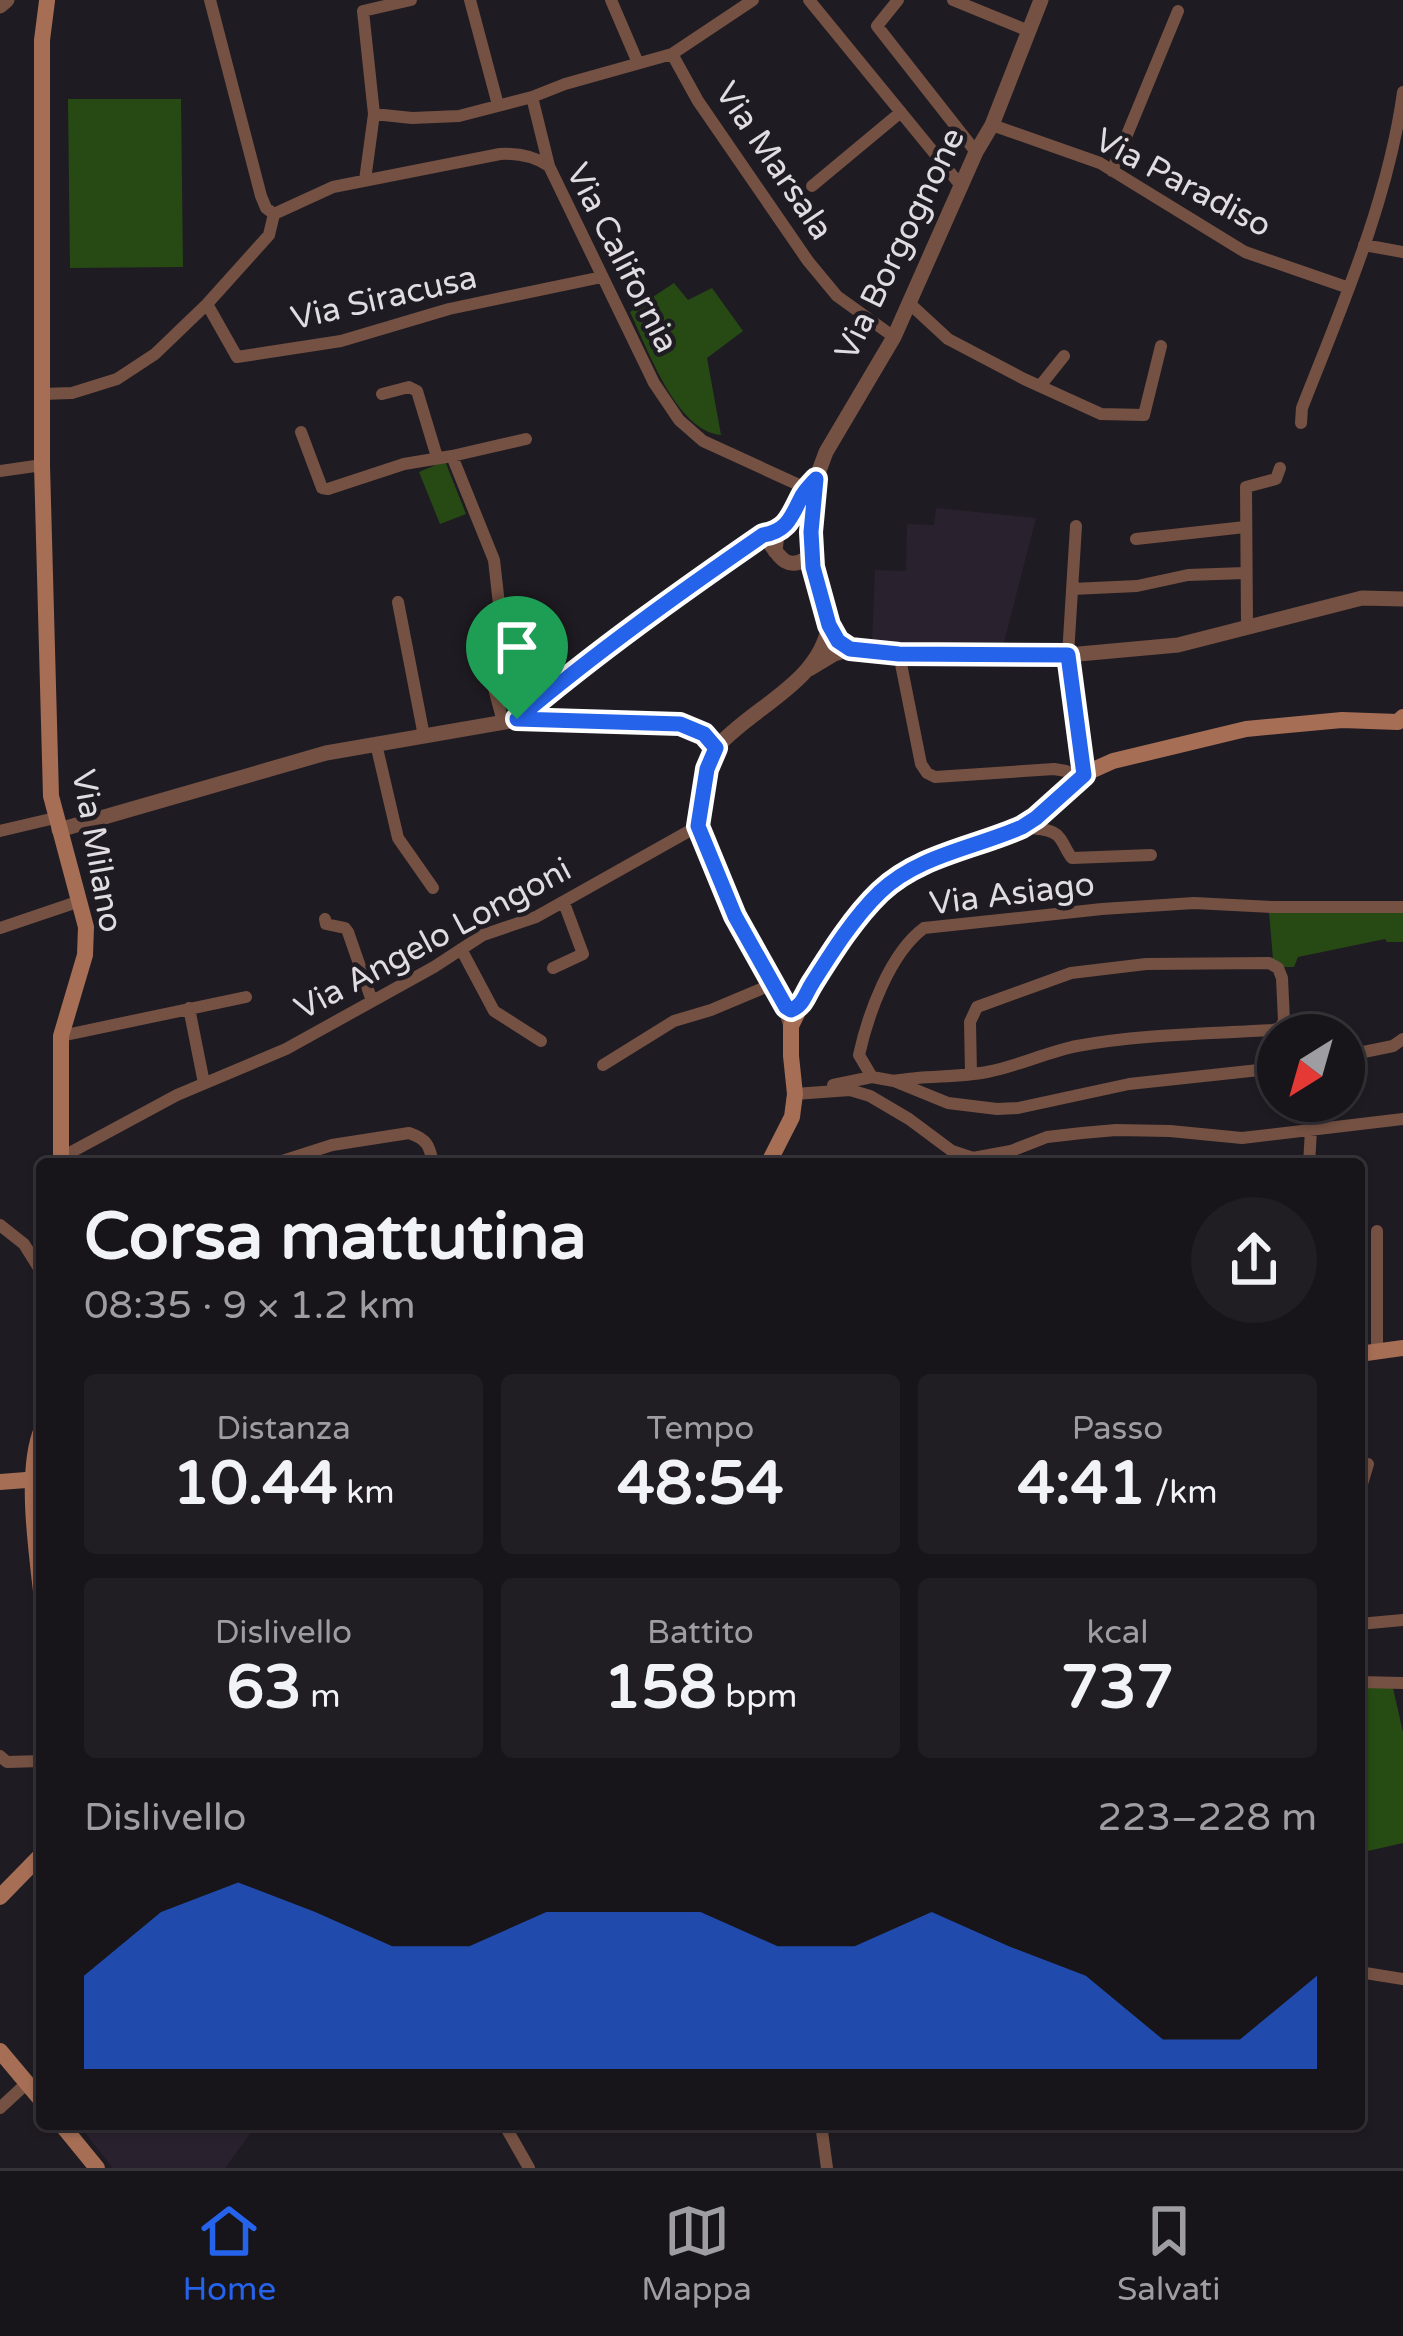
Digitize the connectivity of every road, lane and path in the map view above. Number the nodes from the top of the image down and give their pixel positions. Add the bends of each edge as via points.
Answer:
1 (8, 0) edge
2 (35, 0) edge
3 (47, 0) edge
4 (210, 0) edge
5 (411, 0) edge
6 (470, 0) edge
7 (611, 0) edge
8 (753, 0) edge
9 (809, 0) edge
10 (898, 0) edge
11 (952, 0) edge
12 (1041, 0) edge
13 (0, 6) edge
14 (1178, 11) dead end
15 (1029, 32) junction
16 (42, 40) junction
17 (672, 54) junction
18 (638, 63) junction
19 (1403, 92) edge
20 (532, 97) junction
21 (498, 105) junction
22 (901, 112) junction
23 (374, 114) junction
24 (992, 125) junction
25 (976, 152) junction
26 (549, 166) junction
27 (1112, 171) junction
28 (365, 180) junction
29 (812, 186) dead end
30 (962, 187) junction
31 (274, 214) junction
32 (1364, 244) junction
33 (1403, 252) edge
34 (602, 277) junction
35 (1349, 288) junction
36 (909, 303) junction
37 (207, 304) junction
38 (894, 337) junction
39 (1161, 346) dead end
40 (1064, 356) dead end
41 (1040, 386) junction
42 (42, 394) junction
43 (382, 394) dead end
44 (1300, 423) dead end
45 (301, 431) dead end
46 (526, 439) dead end
47 (452, 456) junction
48 (437, 457) junction
49 (42, 466) junction
50 (1280, 468) dead end
51 (0, 471) edge
52 (806, 490) junction
53 (1076, 526) dead end
54 (1245, 527) junction
55 (780, 530) junction
56 (1136, 539) dead end
57 (757, 540) junction
58 (811, 544) junction
59 (775, 551) junction
60 (794, 564) junction
61 (1245, 573) junction
62 (819, 589) junction
63 (1072, 589) junction
64 (1403, 599) edge
65 (398, 602) dead end
66 (829, 625) junction
67 (1247, 625) junction
68 (850, 649) junction
69 (899, 654) junction
70 (1068, 655) junction
71 (808, 669) junction
72 (510, 721) junction
73 (1401, 721) edge
74 (424, 736) junction
75 (376, 744) junction
76 (716, 748) junction
77 (1078, 780) junction
78 (57, 824) junction
79 (698, 826) junction
80 (1022, 827) junction
81 (0, 831) edge
82 (1151, 855) dead end
83 (433, 888) dead end
84 (80, 902) junction
85 (564, 903) junction
86 (1403, 907) edge
87 (325, 920) dead end
88 (0, 928) edge
89 (461, 949) junction
90 (553, 968) dead end
91 (773, 984) junction
92 (246, 997) dead end
93 (372, 1001) junction
94 (793, 1007) junction
95 (188, 1008) junction
96 (61, 1036) junction
97 (1403, 1039) edge
98 (542, 1041) dead end
99 (1365, 1052) edge
100 (603, 1066) dead end
101 (1257, 1070) edge
102 (971, 1074) junction
103 (872, 1077) junction
104 (894, 1081) junction
105 (204, 1083) junction
106 (802, 1094) junction
107 (1403, 1119) edge
108 (1311, 1130) junction
109 (61, 1158) edge
110 (66, 1158) edge
111 (292, 1158) edge
112 (432, 1158) edge
113 (771, 1158) edge
114 (967, 1158) edge
115 (983, 1158) edge
116 (1309, 1158) edge
117 (0, 1225) edge
118 (1377, 1231) dead end
119 (36, 1263) edge
120 (1403, 1348) edge
121 (1368, 1353) edge
122 (36, 1446) edge
123 (1368, 1465) dead end
124 (1365, 1474) edge
125 (34, 1480) edge
126 (0, 1482) edge
127 (36, 1511) edge
128 (1403, 1620) edge
129 (1365, 1623) edge
130 (1365, 1682) edge
131 (1403, 1684) edge
132 (0, 1756) edge
133 (36, 1761) edge
134 (36, 1860) edge
135 (0, 1897) edge
136 (1365, 1973) edge
137 (1403, 1979) edge
138 (0, 2050) edge
139 (27, 2083) junction
140 (36, 2094) edge
141 (0, 2108) edge
142 (66, 2130) edge
143 (507, 2130) edge
144 (822, 2130) edge
145 (98, 2168) edge
146 (529, 2168) edge
147 (827, 2168) edge

1 - 13 street
2 - 3 main road
2 - 16 main road, Via Milano
3 - 16 main road, Via Milano
4 - 31 street via 261,196
5 - 23 street via 363,11
6 - 21 street
7 - 18 street
8 - 17 street
9 - 22 street
10 - 25 street via 877,26
11 - 15 street
12 - 15 street, Via Borgognone
14 - 27 street
15 - 24 street, Via Borgognone
16 - 42 main road, Via Milano
17 - 18 street
17 - 38 street, Via Marsala via 808,261 837,296
18 - 20 street
19 - 32 street
20 - 21 street
20 - 26 street
21 - 23 street via 459,116
22 - 29 street
22 - 30 street
23 - 28 street
24 - 25 street, Via Borgognone
24 - 27 street, Via Paradiso
25 - 30 street, Via Borgognone
26 - 28 street, Via California via 500,154
26 - 34 street, Via California
27 - 35 street, Via Paradiso via 1245,251
28 - 31 street, Via California
30 - 36 street, Via Borgognone
31 - 37 street via 268,235
32 - 33 street
32 - 35 street
34 - 37 street, Via Siracusa via 341,341 237,357
34 - 52 street, Via California via 679,420 703,441
35 - 44 street
36 - 38 street, Via Borgognone
36 - 41 street via 948,339
37 - 42 street via 117,380
38 - 52 street, Via Borgognone
39 - 41 street via 1144,415 1101,414
40 - 41 street
42 - 49 main road, Via Milano
43 - 48 street via 417,391
45 - 48 street via 322,488
46 - 47 street
47 - 48 street
47 - 72 street via 494,560 500,613 491,677
49 - 51 street
49 - 78 main road, Via Milano
50 - 54 street via 1276,479 1246,488
52 - 55 street, Via Borgognone
52 - 58 street, Via Borgognone
53 - 63 street
54 - 56 street
54 - 61 street
55 - 57 street
55 - 58 street via 801,527
55 - 59 street
57 - 59 street
57 - 72 street
58 - 60 street
58 - 62 street, Via Borgognone
59 - 60 street
60 - 62 street
61 - 63 street
61 - 67 street
62 - 66 street, Via Borgognone
63 - 70 street
64 - 67 street via 1362,598
65 - 74 street
66 - 68 street
66 - 71 street
67 - 70 street via 1178,645
68 - 69 street
68 - 71 street
69 - 70 street
69 - 77 street via 927,773 1054,769
70 - 77 street
71 - 76 street
72 - 74 street
72 - 76 street via 680,724
73 - 77 main road via 1246,729 1113,761
74 - 75 street
75 - 78 street
75 - 83 street via 398,838
76 - 79 street
77 - 80 main road
78 - 81 street
78 - 84 main road, Via Milano
79 - 85 street, Via Angelo Longoni
79 - 91 street
80 - 82 street via 1052,832 1072,858
80 - 94 main road via 896,878
84 - 88 street
84 - 96 main road, Via Milano via 85,955
85 - 89 street, Via Angelo Longoni
85 - 90 street via 583,954
86 - 103 street, Via Asiago via 1194,903 924,928 899,956 865,1029 859,1054
87 - 93 street via 348,932
89 - 93 street, Via Angelo Longoni
89 - 98 street via 494,1011
91 - 94 street
91 - 100 street via 674,1021
92 - 95 street
93 - 105 street, Via Angelo Longoni
94 - 106 main road via 790,1056
95 - 96 street
95 - 105 street
96 - 109 main road, Via Milano
97 - 99 street
101 - 104 street via 997,1109 948,1103
102 - 102 street via 1119,1040 1274,1030 1285,1021 1282,978 1269,963 1071,973 977,1007
102 - 104 street
103 - 104 street
103 - 106 street
105 - 110 street, Via Angelo Longoni
106 - 113 main road
106 - 114 street via 870,1096
107 - 108 street
108 - 115 street via 1242,1138 1099,1131
108 - 116 street
111 - 112 street via 409,1133 430,1144
117 - 119 street
118 - 121 street
120 - 121 main road
122 - 127 main road
123 - 124 street
125 - 126 main road
128 - 129 street
130 - 131 street
132 - 133 street
134 - 135 main road
136 - 137 street
138 - 139 main road
139 - 140 main road
139 - 141 street
142 - 145 main road
143 - 146 street
144 - 147 street

